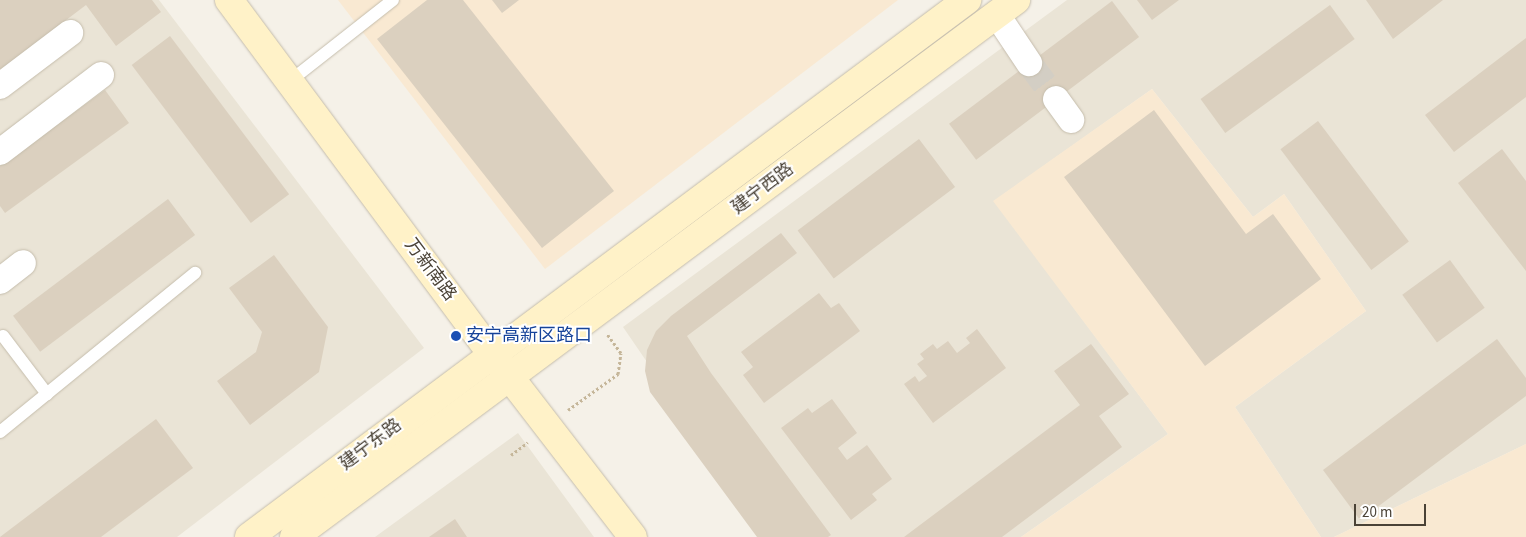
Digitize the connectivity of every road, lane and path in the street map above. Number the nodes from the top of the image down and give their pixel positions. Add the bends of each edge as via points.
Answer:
1 (229, 0) edge
2 (394, 0) edge
3 (966, 0) edge
4 (1006, 7) edge
5 (70, 33) dead end
6 (1030, 63) tunnel mouth
7 (101, 75) dead end
8 (290, 81) junction
9 (0, 86) edge
10 (0, 152) edge
11 (23, 263) dead end
12 (195, 273) dead end
13 (0, 281) edge
14 (594, 315) junction
15 (3, 336) dead end
16 (492, 354) junction
17 (509, 376) junction
18 (46, 394) junction
19 (548, 425) junction
20 (0, 432) edge
21 (511, 455) dead end
22 (249, 537) edge
23 (294, 537) edge
24 (634, 537) edge

1 - 8 main road, 万新南路
2 - 8 lane
3 - 16 main road, 建宁西路
4 - 6 street
4 - 14 main road, 建宁西路
5 - 9 street
7 - 10 street
8 - 16 main road, 万新南路
11 - 13 street
12 - 18 lane
14 - 17 main road, 建宁西路
14 - 19 path via 621,352 618,374
15 - 18 lane
16 - 17 main road, 万新南路
16 - 22 main road, 建宁东路
17 - 19 main road, 万新南路
17 - 23 main road, 建宁东路
18 - 20 lane
19 - 21 path
19 - 24 main road, 万新南路

